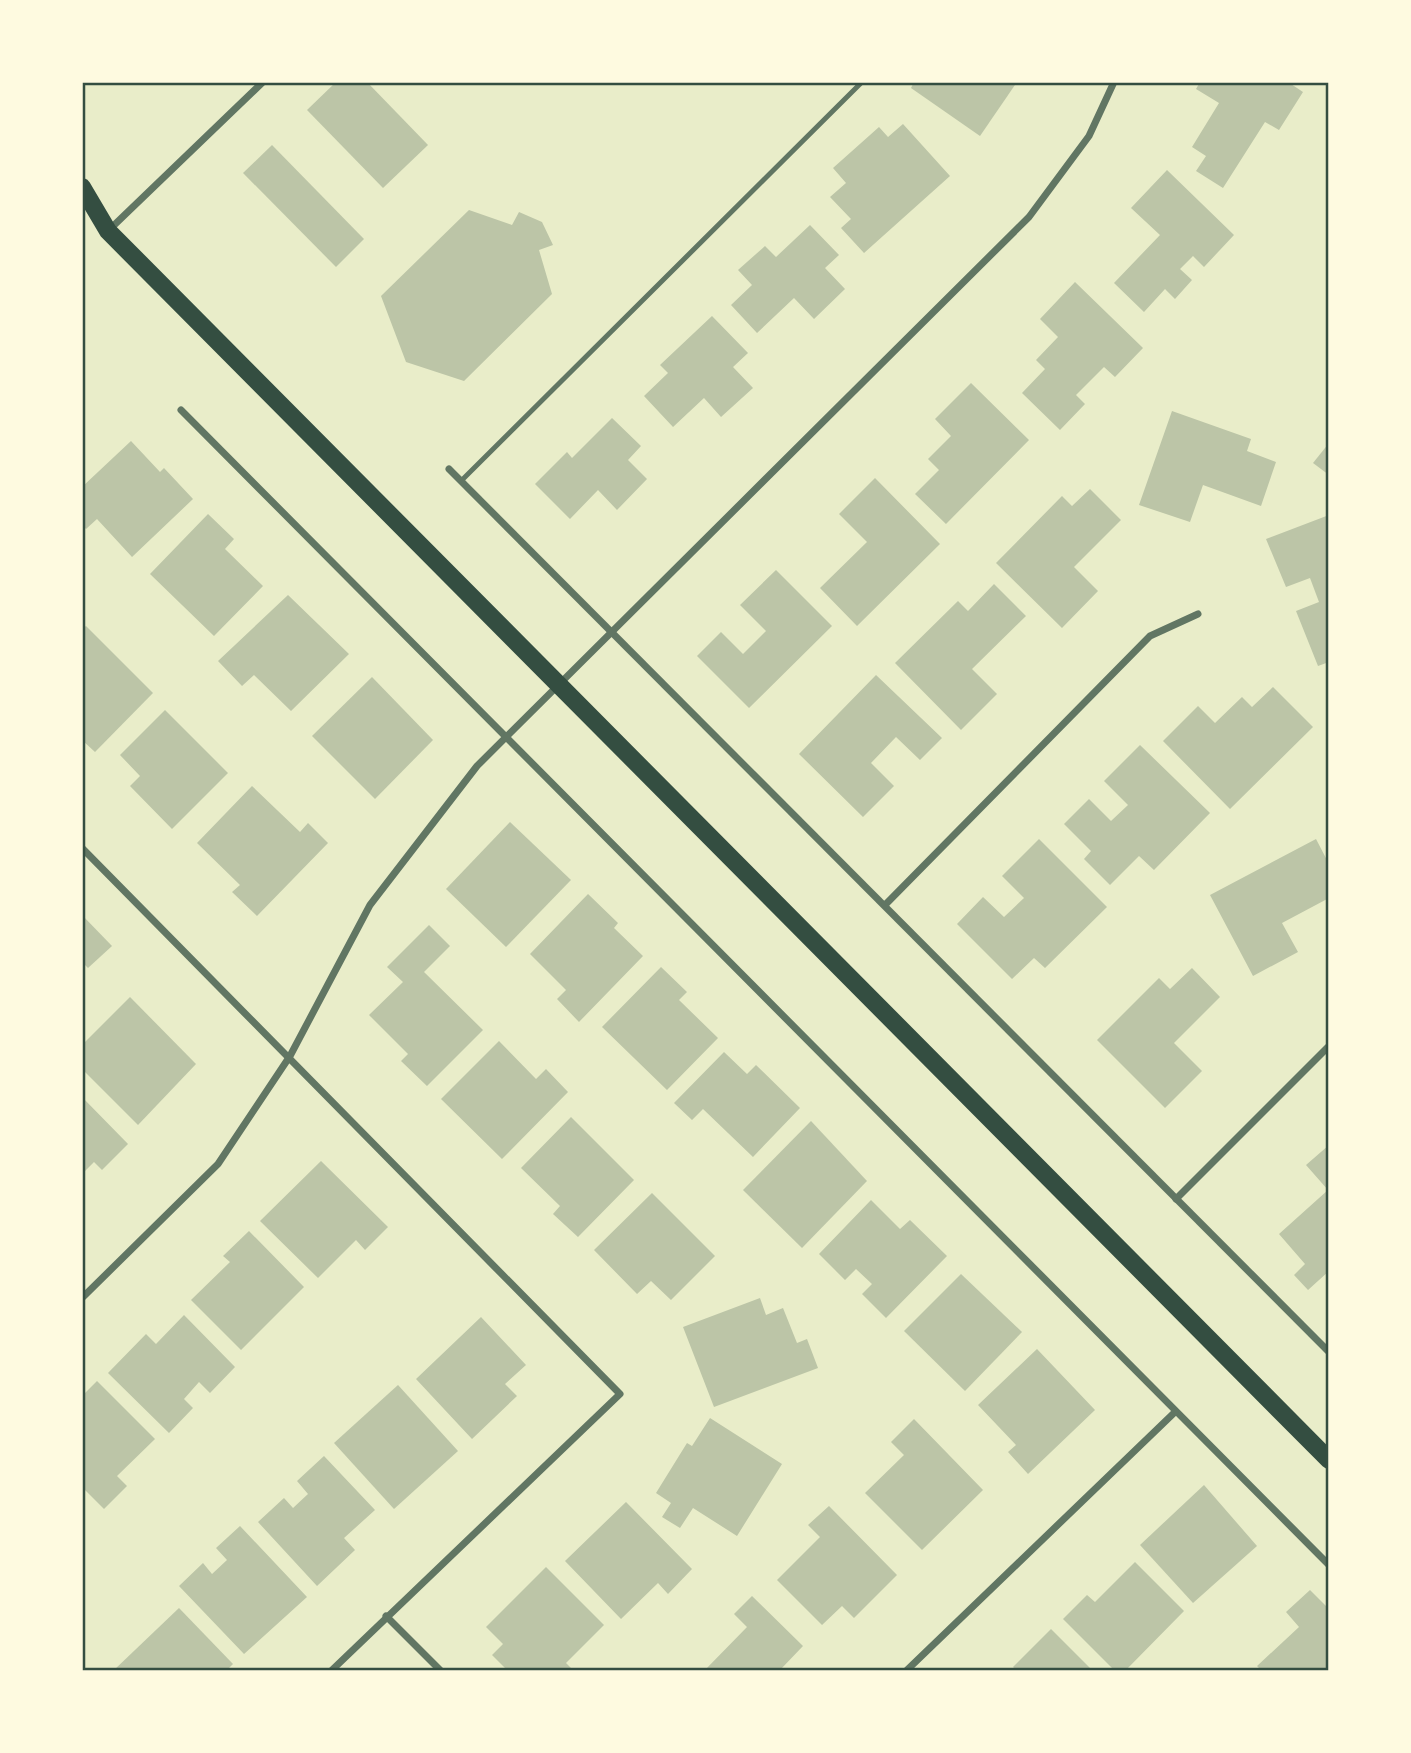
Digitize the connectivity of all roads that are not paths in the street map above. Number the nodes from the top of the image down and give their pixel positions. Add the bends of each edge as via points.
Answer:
1 (263, 82) edge
2 (862, 82) edge
3 (1114, 82) edge
4 (82, 187) edge
5 (82, 215) edge
6 (108, 231) junction
7 (181, 410) dead end
8 (449, 468) dead end
9 (461, 481) junction
10 (1198, 614) dead end
11 (611, 631) junction
12 (558, 684) junction
13 (505, 738) junction
14 (82, 848) edge
15 (885, 905) junction
16 (1329, 1046) edge
17 (290, 1056) junction
18 (1176, 1199) junction
19 (82, 1298) edge
20 (1329, 1352) edge
21 (1175, 1412) junction
22 (1329, 1460) edge
23 (1329, 1565) edge
24 (386, 1616) junction
25 (331, 1671) edge
26 (441, 1671) edge
27 (906, 1671) edge

1 - 6 street
2 - 9 lane
3 - 11 street via 1088,136 1029,217
4 - 6 main road
5 - 6 main road
6 - 12 main road
7 - 13 street
8 - 9 street
9 - 11 street
10 - 15 street via 1150,636
11 - 12 street
11 - 15 street
12 - 13 street
12 - 22 main road
13 - 17 street via 446,804 370,905
13 - 21 street
14 - 17 street
15 - 18 street
16 - 18 street
17 - 19 street via 218,1164
17 - 24 street via 620,1394
18 - 20 street
21 - 23 street
21 - 27 street
24 - 25 street
24 - 26 street

